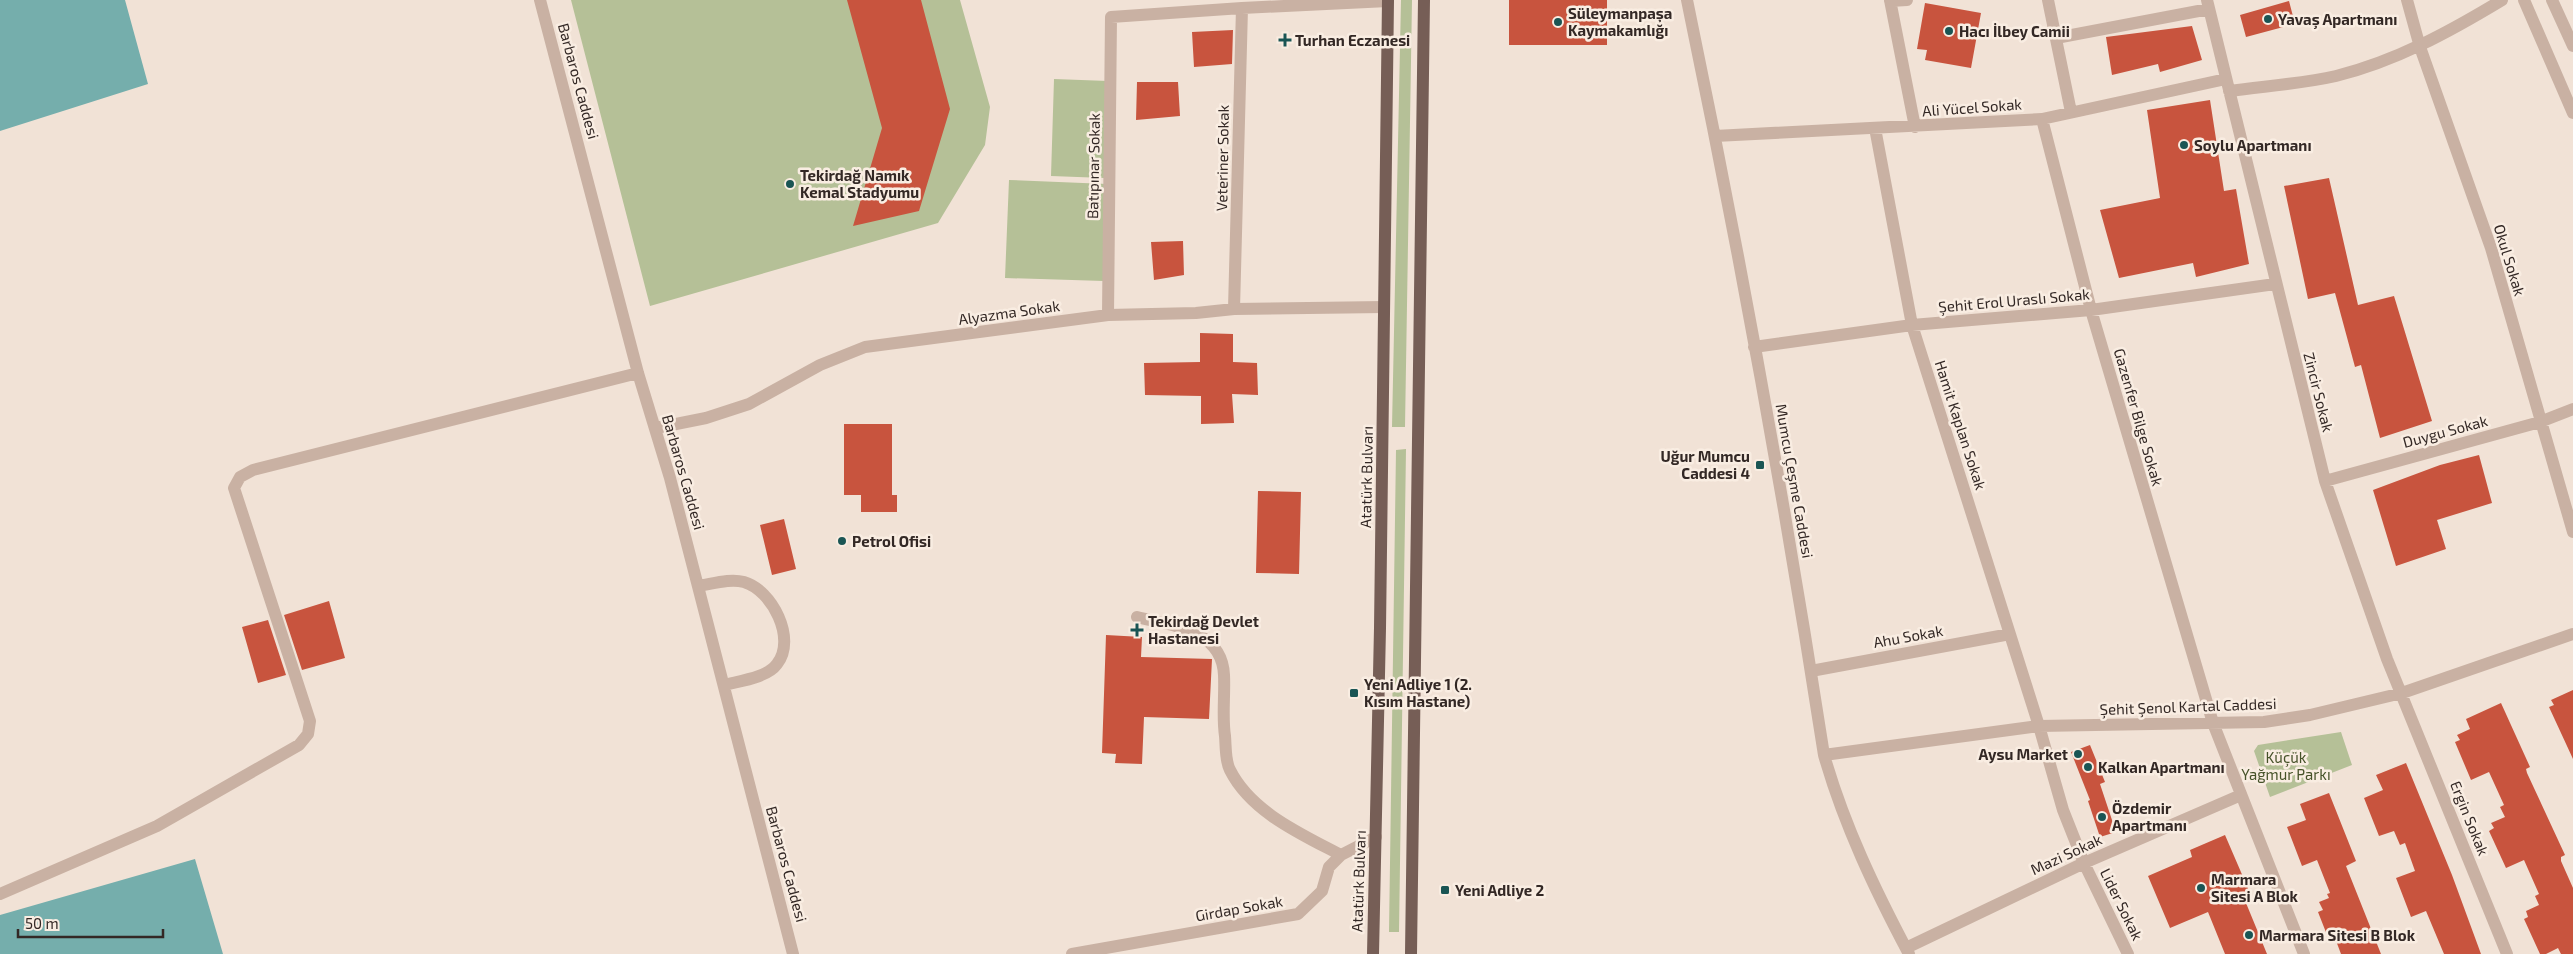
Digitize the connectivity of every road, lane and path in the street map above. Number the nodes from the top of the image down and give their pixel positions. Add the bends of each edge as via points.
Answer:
1 (540, 0) edge
2 (1424, 0) edge
3 (1686, 0) edge
4 (1908, 0) edge
5 (2048, 0) edge
6 (2407, 0) edge
7 (2502, 0) edge
8 (2524, 0) edge
9 (2552, 0) edge
10 (1388, 1) edge
11 (1890, 1) edge
12 (2208, 5) edge
13 (1242, 8) junction
14 (2056, 38) junction
15 (2573, 46) edge
16 (2420, 47) junction
17 (2228, 85) junction
18 (2071, 112) junction
19 (2573, 113) edge
20 (2042, 119) junction
21 (1916, 126) junction
22 (1876, 128) junction
23 (1715, 136) junction
24 (2275, 284) junction
25 (1384, 307) junction
26 (1234, 309) junction
27 (2091, 310) junction
28 (1108, 315) junction
29 (1912, 325) junction
30 (1754, 347) junction
31 (638, 373) junction
32 (2573, 409) edge
33 (2540, 422) junction
34 (656, 428) junction
35 (2325, 481) junction
36 (2573, 532) edge
37 (698, 586) junction
38 (1137, 618) dead end
39 (2010, 634) junction
40 (2573, 634) edge
41 (1811, 671) junction
42 (724, 685) junction
43 (2402, 693) junction
44 (2212, 723) junction
45 (2039, 726) junction
46 (1824, 755) junction
47 (2241, 795) junction
48 (1376, 836) junction
49 (1341, 855) junction
50 (2084, 862) junction
51 (0, 894) edge
52 (1908, 951) edge
53 (794, 954) edge
54 (1072, 954) edge
55 (1373, 954) edge
56 (1411, 954) edge
57 (2128, 954) edge
58 (2304, 954) edge
59 (2507, 954) edge

1 - 31 street, Barbaros Caddesi
2 - 56 main road
3 - 23 street, Mumcu Çeşme Caddesi
4 - 11 street
5 - 14 street
6 - 16 street, Okul Sokak
7 - 16 street, Ali Yücel Sokak
8 - 19 street
9 - 15 street
10 - 13 street
10 - 25 main road, Atatürk Bulvarı
11 - 21 street
12 - 14 street
12 - 17 street, Zincir Sokak
13 - 26 street, Veteriner Sokak
13 - 28 street, Batıpınar Sokak via 1111,17
14 - 18 street
16 - 17 street, Ali Yücel Sokak via 2335,76
16 - 33 street, Okul Sokak via 2491,248
17 - 18 street, Ali Yücel Sokak
17 - 24 street, Zincir Sokak
18 - 20 street, Ali Yücel Sokak
20 - 21 street, Ali Yücel Sokak
20 - 27 street, Gazenfer Bilge Sokak
21 - 22 street, Ali Yücel Sokak
22 - 23 street, Ali Yücel Sokak
22 - 29 street, Hamit Kaplan Sokak
23 - 30 street, Mumcu Çeşme Caddesi
24 - 27 street, Şehit Erol Uraslı Sokak
24 - 35 street, Zincir Sokak
25 - 26 street, Alyazma Sokak
25 - 48 main road, Atatürk Bulvarı
26 - 28 street, Alyazma Sokak
27 - 29 street, Şehit Erol Uraslı Sokak
27 - 44 street, Gazenfer Bilge Sokak
28 - 34 street, Alyazma Sokak via 865,347 820,365 749,404 706,418
29 - 30 street, Şehit Erol Uraslı Sokak
29 - 39 street, Hamit Kaplan Sokak
30 - 41 street, Mumcu Çeşme Caddesi
31 - 34 street, Barbaros Caddesi
31 - 51 street via 253,470 240,477 234,488 310,721 308,734 299,745 157,826
32 - 33 street, Duygu Sokak
33 - 35 street, Duygu Sokak
33 - 36 street, Okul Sokak
34 - 37 street, Barbaros Caddesi
35 - 43 street, Zincir Sokak
37 - 42 street, Barbaros Caddesi
37 - 42 street via 731,581 744,582 760,590 774,607 784,634 784,651 777,665 760,675
38 - 49 street via 1195,632 1215,647 1224,673 1223,726 1229,769 1246,794 1289,827
39 - 41 street, Ahu Sokak
39 - 45 street, Hamit Kaplan Sokak
40 - 43 street, Şehit Şenol Kartal Caddesi
41 - 46 street, Mumcu Çeşme Caddesi
42 - 53 street, Barbaros Caddesi
43 - 44 street, Şehit Şenol Kartal Caddesi via 2310,715 2264,722
43 - 59 street, Ergin Sokak
44 - 45 street, Şehit Şenol Kartal Caddesi
44 - 47 street, Gazenfer Bilge Sokak
45 - 46 street, Şehit Şenol Kartal Caddesi
45 - 50 street, Lider Sokak via 2063,810
46 - 52 street, Mumcu Çeşme Caddesi via 1854,844
47 - 50 street, Mazi Sokak
47 - 58 street, Gazenfer Bilge Sokak
48 - 49 street, Girdap Sokak
48 - 55 main road, Atatürk Bulvarı
49 - 54 street, Girdap Sokak via 1329,867 1322,891 1298,914
50 - 52 street, Mazi Sokak
50 - 57 street, Lider Sokak

